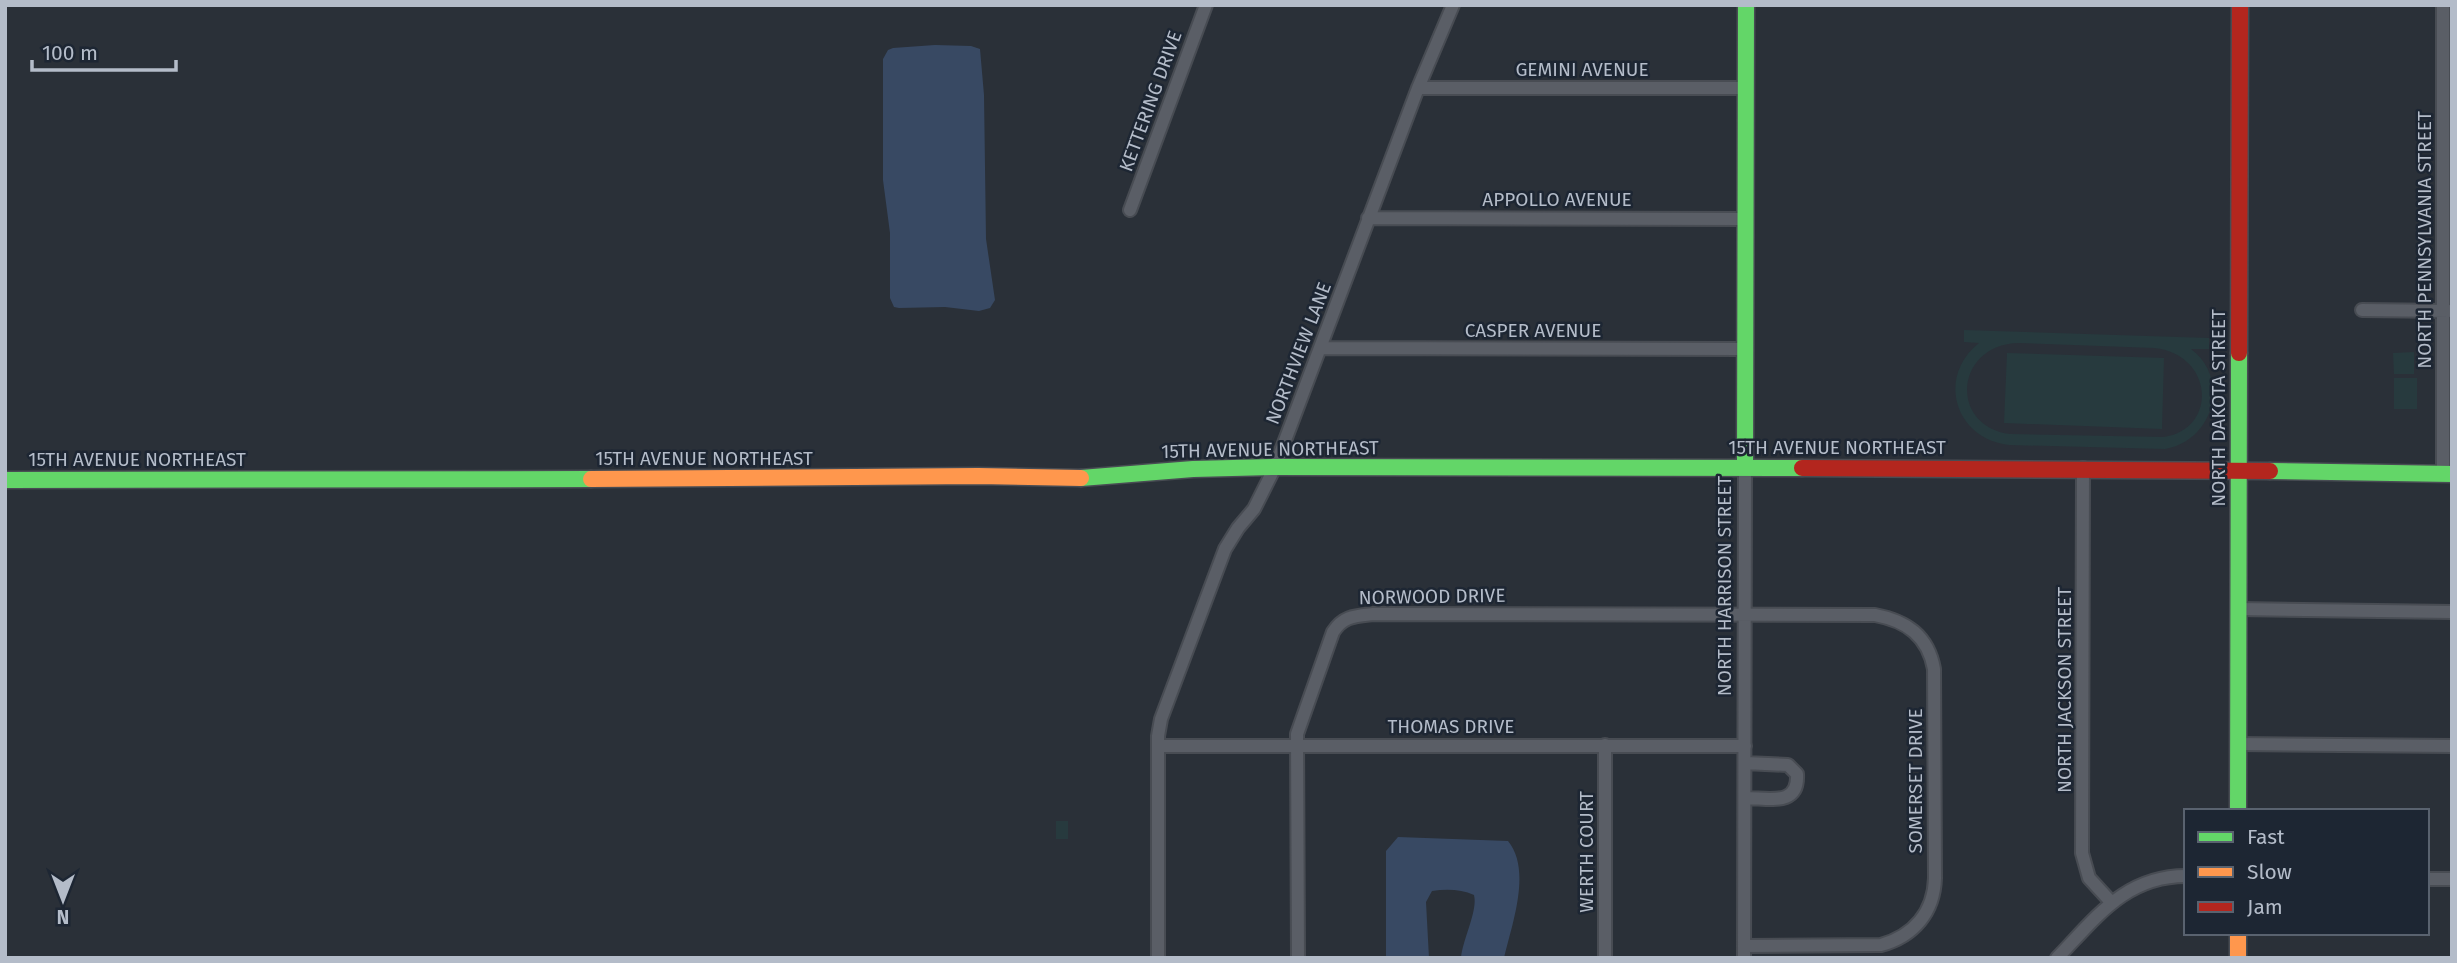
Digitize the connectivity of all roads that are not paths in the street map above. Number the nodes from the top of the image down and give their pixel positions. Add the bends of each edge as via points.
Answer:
1 (1206, 5) edge
2 (1453, 5) edge
3 (1746, 5) edge
4 (2240, 5) edge
5 (2443, 5) edge
6 (1418, 88) junction
7 (1746, 88) junction
8 (1130, 210) dead end
9 (1368, 218) junction
10 (1746, 219) junction
11 (2362, 310) dead end
12 (2448, 311) edge
13 (1320, 348) junction
14 (1745, 349) junction
15 (1275, 467) junction
16 (1745, 468) junction
17 (2083, 468) junction
18 (2239, 471) junction
19 (2447, 474) edge
20 (5, 480) edge
21 (2238, 609) junction
22 (2452, 612) edge
23 (1745, 614) junction
24 (2238, 744) junction
25 (1605, 745) junction
26 (1158, 746) junction
27 (1297, 746) junction
28 (1745, 746) junction
29 (2452, 746) edge
30 (1745, 763) junction
31 (1745, 798) junction
32 (2238, 809) edge
33 (2184, 876) edge
34 (2429, 879) edge
35 (2452, 879) edge
36 (2111, 902) junction
37 (2238, 935) edge
38 (1744, 952) edge
39 (1158, 958) edge
40 (1298, 958) edge
41 (1605, 958) edge
42 (2057, 958) edge
43 (2238, 958) edge

1 - 8 street, KETTERING DRIVE
2 - 6 street, NORTHVIEW LANE
3 - 7 street, NORTH HARRISON STREET
4 - 18 street, NORTH DAKOTA STREET
5 - 12 street, NORTH PENNSYLVANIA STREET
6 - 7 street, GEMINI AVENUE
6 - 9 street, NORTHVIEW LANE
7 - 10 street, NORTH HARRISON STREET
9 - 10 street, APPOLLO AVENUE
9 - 13 street, NORTHVIEW LANE
10 - 14 street, NORTH HARRISON STREET
11 - 12 street
12 - 19 street, NORTH PENNSYLVANIA STREET
13 - 14 street, CASPER AVENUE
13 - 15 street, NORTHVIEW LANE
14 - 16 street, NORTH HARRISON STREET
15 - 16 street, 15TH AVENUE NORTHEAST
15 - 20 street, 15TH AVENUE NORTHEAST via 1088,478
15 - 26 street, NORTHVIEW LANE via 1254,509 1225,549 1161,719
16 - 17 street, 15TH AVENUE NORTHEAST
16 - 23 street, NORTH HARRISON STREET
17 - 18 street, 15TH AVENUE NORTHEAST
17 - 36 street, NORTH JACKSON STREET via 2082,853 2089,878
18 - 19 street, 15TH AVENUE NORTHEAST
18 - 21 street, NORTH DAKOTA STREET
21 - 22 street
21 - 24 street, NORTH DAKOTA STREET
23 - 27 street, NORWOOD DRIVE via 1350,616 1334,632 1299,726
23 - 28 street, NORTH HARRISON STREET
23 - 38 street, SOMERSET DRIVE via 1875,615 1893,618 1923,640 1934,669 1935,889 1926,915 1894,942
24 - 29 street
24 - 32 street, NORTH DAKOTA STREET
25 - 27 street, THOMAS DRIVE
25 - 28 street, THOMAS DRIVE
25 - 41 street, WERTH COURT
26 - 27 street, THOMAS DRIVE
26 - 39 street, NORTHVIEW LANE
27 - 40 street, NORWOOD DRIVE
28 - 30 street, NORTH HARRISON STREET
30 - 31 street, NORTH HARRISON STREET
30 - 31 street via 1788,765 1797,774 1798,786 1782,798
31 - 38 street, NORTH HARRISON STREET
33 - 36 street via 2151,880
34 - 35 street
36 - 42 street
37 - 43 street

